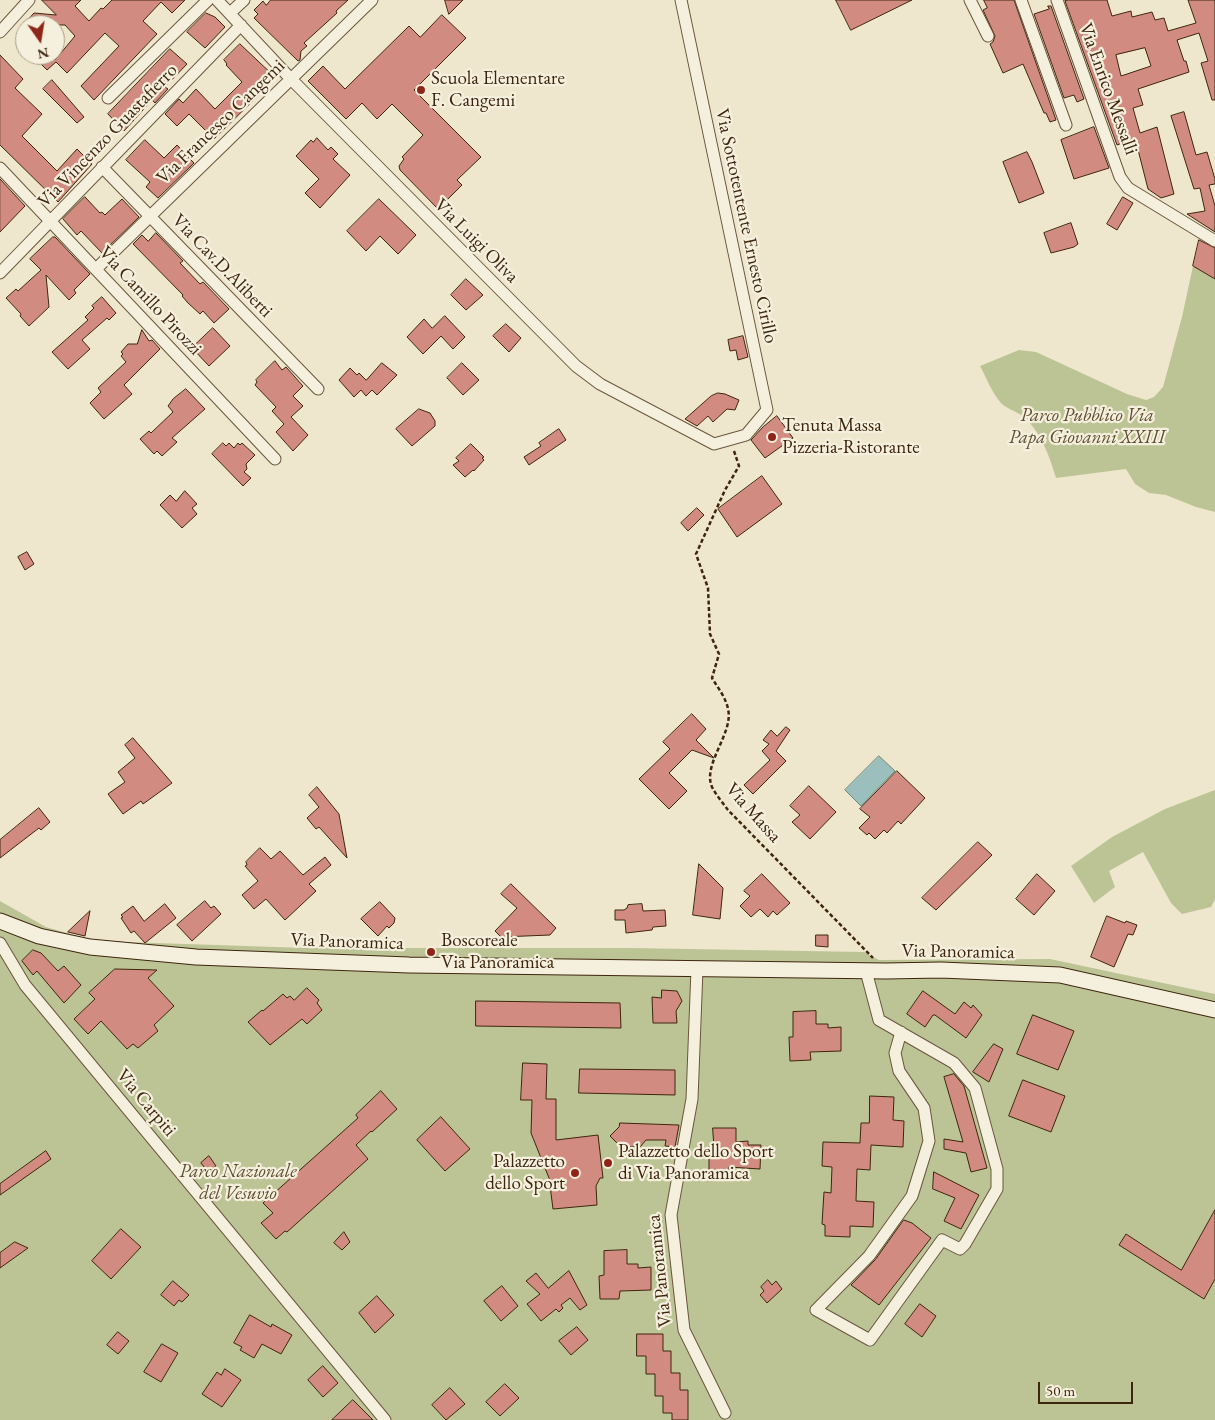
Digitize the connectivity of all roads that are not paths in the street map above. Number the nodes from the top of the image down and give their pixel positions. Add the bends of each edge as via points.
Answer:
1 (29, 0) edge
2 (208, 0) edge
3 (217, 0) edge
4 (244, 0) edge
5 (372, 0) edge
6 (680, 0) edge
7 (970, 0) edge
8 (1021, 0) edge
9 (1058, 0) edge
10 (230, 13) junction
11 (241, 25) junction
12 (0, 32) edge
13 (988, 36) dead end
14 (290, 78) junction
15 (108, 98) dead end
16 (1066, 125) dead end
17 (102, 166) junction
18 (0, 168) edge
19 (150, 216) junction
20 (50, 220) junction
21 (1215, 241) edge
22 (96, 269) junction
23 (0, 272) edge
24 (318, 389) dead end
25 (730, 440) joint
26 (275, 459) dead end
27 (0, 920) edge
28 (0, 942) edge
29 (696, 969) junction
30 (866, 971) junction
31 (1215, 1010) edge
32 (901, 1032) junction
33 (725, 1413) dead end
34 (385, 1420) edge

1 - 12 street
2 - 15 street
3 - 10 street, Via Luigi Oliva
4 - 10 street
5 - 14 street, Via Francesco Cangemi
6 - 25 street, Via Sottotentente Ernesto Cirillo via 767,410 746,435
7 - 13 street
8 - 16 street
9 - 21 street, Via Enrico Messalli via 1120,177 1128,188
10 - 11 street, Via Luigi Oliva
11 - 14 street, Via Luigi Oliva
11 - 17 street, Via Vincenzo Guastafierro
14 - 19 street, Via Francesco Cangemi
14 - 25 street, Via Luigi Oliva via 576,366 600,384 714,444
17 - 19 street, Via Cav.D.Aliberti
17 - 20 street, Via Vincenzo Guastafierro
18 - 20 street, Via Camillo Pirozzi
19 - 22 street, Via Francesco Cangemi
19 - 24 street, Via Cav.D.Aliberti
20 - 22 street, Via Camillo Pirozzi
20 - 23 street, Via Vincenzo Guastafierro
22 - 26 street, Via Camillo Pirozzi
27 - 29 street, Via Panoramica via 39,936 90,947 196,956
28 - 34 street, Via Carpiti via 25,985
29 - 30 street, Via Panoramica
29 - 33 street, Via Panoramica via 692,1099 671,1215 684,1330
30 - 31 street, Via Panoramica via 941,970 1060,975
30 - 32 street via 879,1020
32 - 32 street via 954,1063 975,1088 997,1168 997,1189 965,1244 960,1249 942,1240 870,1340 816,1310 869,1256 912,1196 929,1140 924,1108 899,1071 895,1053

